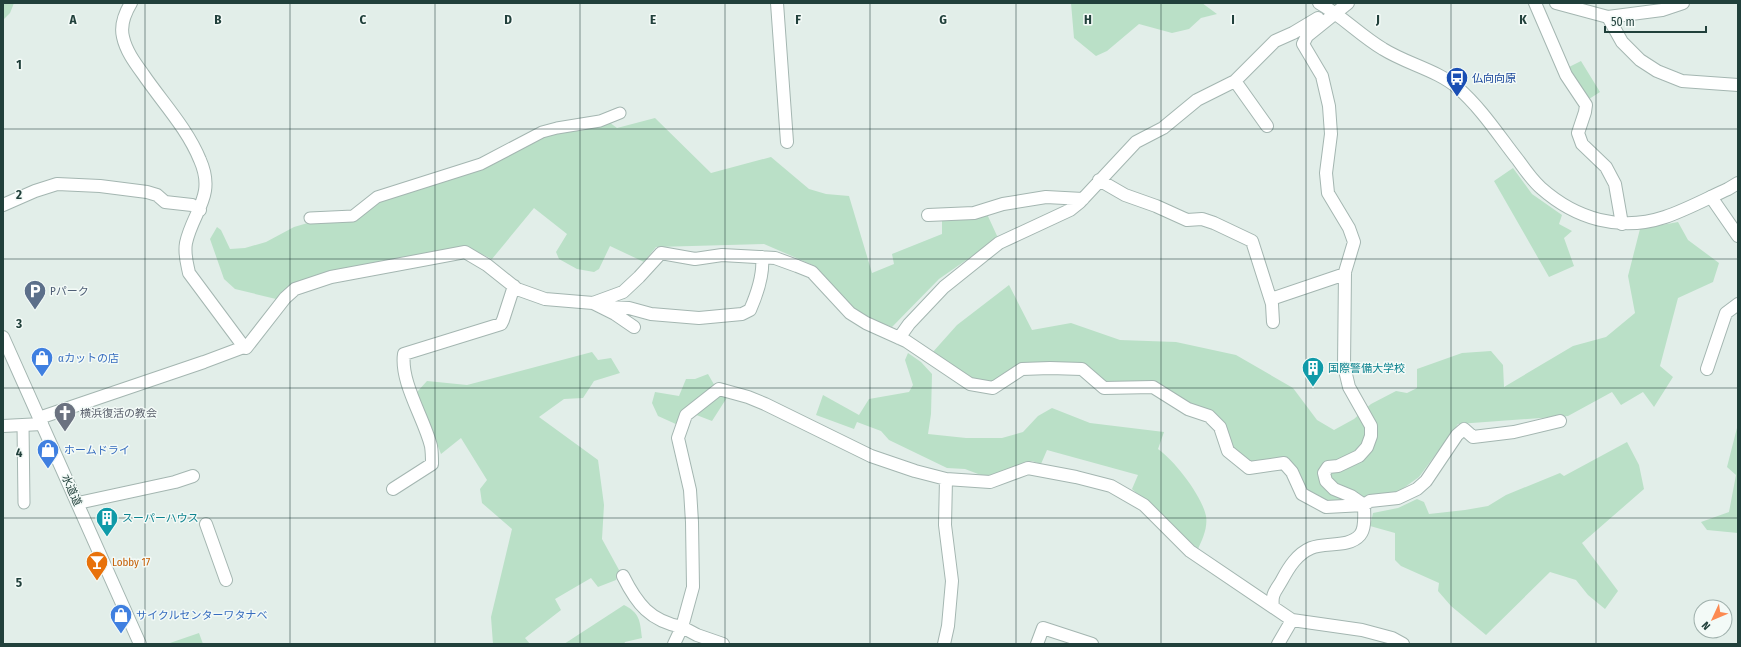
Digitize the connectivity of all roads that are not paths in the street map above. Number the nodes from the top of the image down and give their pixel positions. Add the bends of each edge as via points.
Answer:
1 (131, 3) edge
2 (777, 3) edge
3 (1319, 3) edge
4 (1348, 3) edge
5 (1535, 3) edge
6 (1556, 3) edge
7 (1683, 3) edge
8 (1334, 13) junction
9 (1608, 17) junction
10 (1235, 81) junction
11 (1738, 85) edge
12 (620, 113) dead end
13 (1267, 126) dead end
14 (788, 142) dead end
15 (1099, 180) junction
16 (1738, 183) edge
17 (1711, 197) junction
18 (1083, 199) junction
19 (3, 205) edge
20 (200, 210) junction
21 (928, 215) dead end
22 (310, 218) dead end
23 (1622, 224) junction
24 (1738, 236) edge
25 (762, 257) junction
26 (1345, 274) junction
27 (514, 286) junction
28 (1271, 299) junction
29 (596, 304) junction
30 (1738, 304) edge
31 (1273, 322) dead end
32 (634, 327) dead end
33 (3, 337) edge
34 (900, 338) junction
35 (246, 348) dead end
36 (1707, 368) dead end
37 (735, 388) dead end
38 (748, 397) junction
39 (41, 421) junction
40 (1560, 421) dead end
41 (23, 425) junction
42 (3, 426) edge
43 (193, 476) dead end
44 (946, 479) junction
45 (393, 488) dead end
46 (24, 503) dead end
47 (78, 503) junction
48 (1364, 505) junction
49 (206, 524) dead end
50 (623, 576) dead end
51 (226, 580) dead end
52 (1273, 607) junction
53 (1292, 620) junction
54 (682, 628) junction
55 (140, 644) edge
56 (674, 644) edge
57 (722, 644) edge
58 (944, 644) edge
59 (1037, 644) edge
60 (1092, 644) edge
61 (1278, 644) edge
62 (1403, 644) edge

1 - 20 street via 122,23 122,36 126,47 181,126 200,160 207,180
2 - 14 street
3 - 8 street
4 - 8 street
5 - 23 street via 1566,75 1586,105 1578,133 1582,144 1606,167 1615,184
6 - 9 street
7 - 9 street via 1662,10
8 - 10 street via 1319,17 1275,41
8 - 23 street via 1382,49 1458,88 1476,106 1540,187 1559,203 1596,220
8 - 26 street via 1307,36 1303,44 1322,76 1329,106 1331,134 1326,173 1328,192 1354,242
9 - 11 street via 1622,42 1640,60 1657,71 1682,81
10 - 13 street
10 - 15 street via 1197,100 1163,128 1136,142
12 - 22 street via 600,121 542,132 481,164 377,197 353,216
15 - 18 street
15 - 28 street via 1125,195 1187,220 1202,219 1214,222 1252,241
16 - 17 street
17 - 23 street via 1664,217
17 - 24 street
18 - 21 street via 1038,198 1003,204 974,213
18 - 34 street via 1070,210 998,243 944,287 909,324
19 - 20 street via 35,191 63,184 147,192 157,195 165,202 192,205
20 - 39 street via 186,243 185,258 190,273 244,347
25 - 29 street via 722,255 695,259 661,253 623,292
25 - 29 street via 759,287 750,310 742,314 699,318 651,314
25 - 34 street via 775,258 812,272 850,313
26 - 28 street
26 - 48 street via 1344,366 1349,388 1371,426 1371,436 1367,447 1359,456 1338,466 1328,467 1324,472 1326,481 1334,488
27 - 29 street via 545,299
27 - 35 street via 466,252 331,277 295,289
27 - 45 street via 500,324 404,354 403,364 431,447 432,464
28 - 31 street
29 - 32 street
30 - 36 street via 1726,313
33 - 39 street, 水道道
34 - 48 street via 970,384 984,387 993,388 1022,369 1050,368 1082,369 1104,388 1153,387 1188,409 1209,416 1220,427 1228,451 1249,468 1284,463 1292,472 1302,494 1326,507
37 - 38 street
38 - 44 street via 871,456
38 - 54 street via 719,389 686,415 678,438 690,490 692,522 693,587
39 - 41 street
39 - 47 street, 水道道
40 - 48 street via 1514,432 1474,437 1464,429 1426,481 1417,489 1398,498 1370,501
41 - 42 street
41 - 46 street
43 - 47 street
44 - 52 street via 990,482 1028,468 1111,486 1144,505 1190,551
44 - 58 street via 945,525 952,580
47 - 55 street, 水道道
48 - 52 street via 1362,534 1351,541 1311,548 1298,557 1272,596
49 - 51 street
50 - 54 street via 632,594 651,615
52 - 53 street
53 - 61 street
53 - 62 street via 1362,630 1392,638
54 - 56 street
54 - 57 street
59 - 60 street via 1043,628

